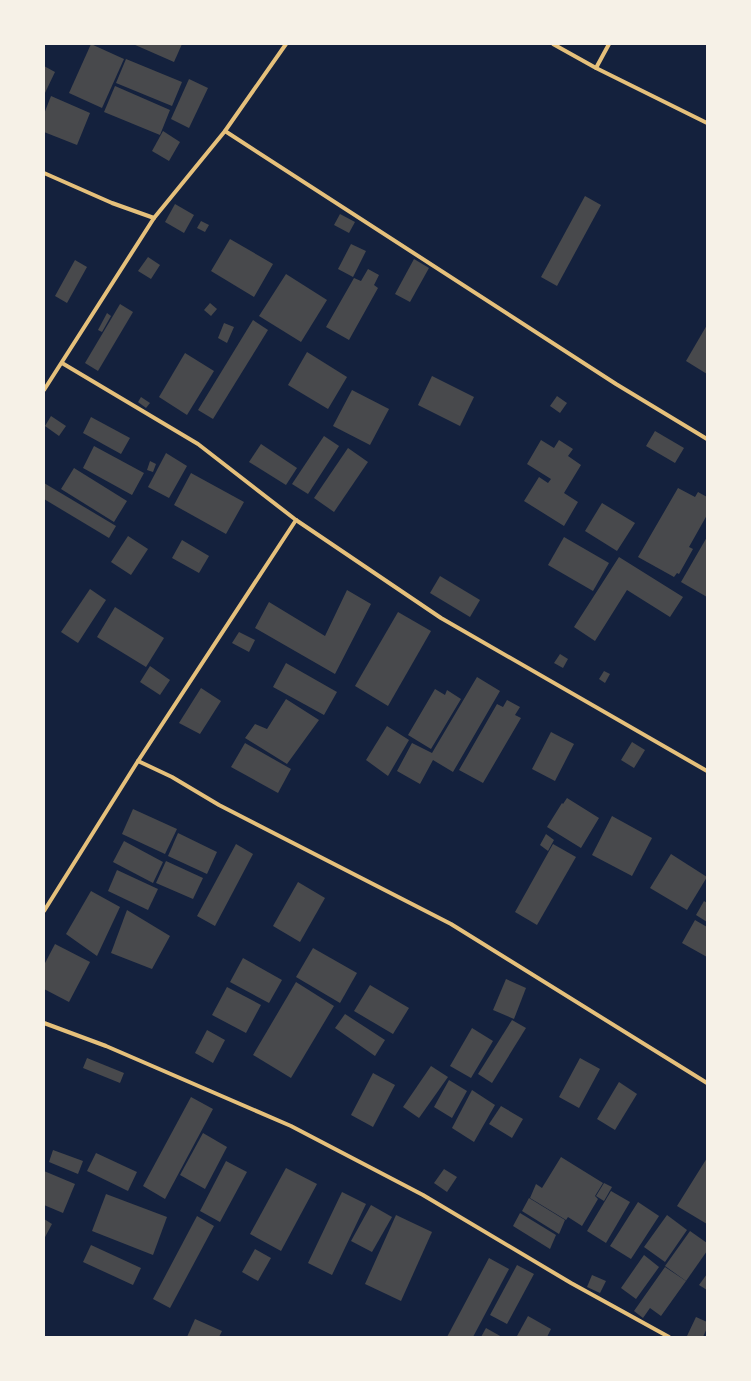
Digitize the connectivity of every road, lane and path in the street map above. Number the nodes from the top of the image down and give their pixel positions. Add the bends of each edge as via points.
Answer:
1 (286, 44) edge
2 (553, 44) edge
3 (609, 44) edge
4 (596, 68) junction
5 (707, 123) edge
6 (225, 131) junction
7 (44, 173) edge
8 (154, 218) junction
9 (62, 363) junction
10 (44, 390) edge
11 (707, 439) edge
12 (296, 520) junction
13 (138, 761) junction
14 (707, 771) edge
15 (44, 911) edge
16 (44, 1023) edge
17 (707, 1083) edge
18 (669, 1337) edge

1 - 6 street
2 - 4 street
3 - 4 street
4 - 5 street
6 - 8 street
6 - 11 street via 616,384
7 - 8 street via 112,203
8 - 9 street
9 - 10 street
9 - 12 street via 198,444
12 - 13 street
12 - 14 street via 441,618
13 - 15 street
13 - 17 street via 451,924
16 - 18 street via 106,1046 291,1126 423,1195 571,1283

